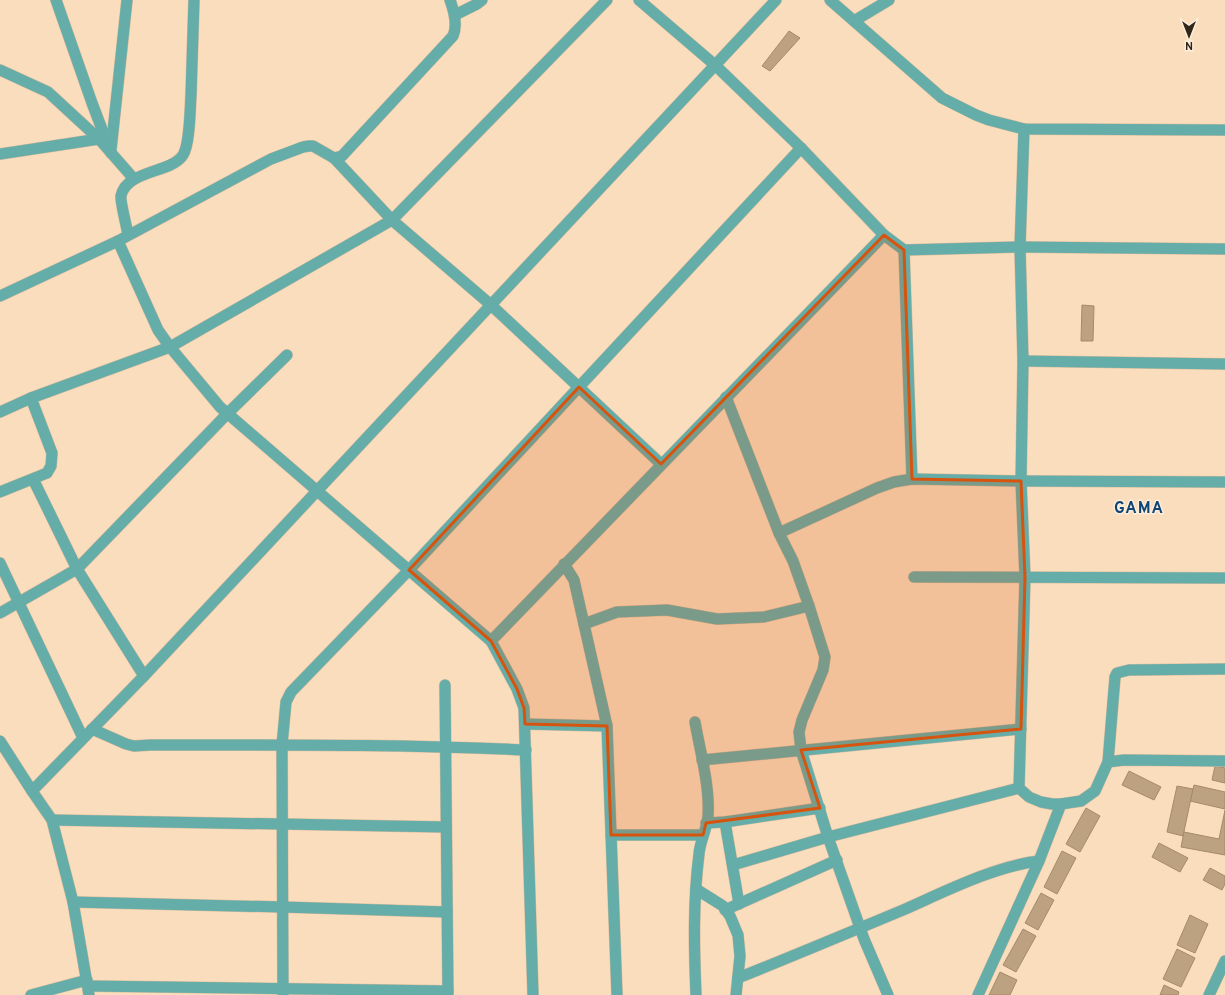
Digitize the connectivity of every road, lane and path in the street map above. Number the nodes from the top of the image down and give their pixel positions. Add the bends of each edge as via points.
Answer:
1 (56, 0) edge
2 (127, 0) edge
3 (194, 0) edge
4 (450, 0) edge
5 (482, 0) edge
6 (607, 0) edge
7 (639, 0) edge
8 (776, 0) edge
9 (830, 0) edge
10 (889, 0) edge
11 (455, 15) junction
12 (854, 21) junction
13 (715, 65) junction
14 (0, 70) edge
15 (1024, 129) junction
16 (1225, 130) edge
17 (99, 139) junction
18 (800, 148) junction
19 (111, 153) junction
20 (0, 154) edge
21 (334, 158) junction
22 (134, 179) junction
23 (392, 220) junction
24 (884, 234) junction
25 (128, 235) junction
26 (118, 241) junction
27 (1020, 247) junction
28 (1225, 249) edge
29 (904, 250) junction
30 (0, 296) edge
31 (491, 305) junction
32 (170, 347) junction
33 (287, 355) dead end
34 (1023, 361) junction
35 (1225, 364) edge
36 (578, 387) junction
37 (726, 397) junction
38 (31, 398) junction
39 (0, 412) edge
40 (228, 413) junction
41 (661, 464) junction
42 (33, 479) junction
43 (912, 479) junction
44 (1021, 481) junction
45 (1225, 482) edge
46 (317, 491) junction
47 (0, 492) edge
48 (779, 533) junction
49 (0, 563) edge
50 (564, 564) junction
51 (78, 569) junction
52 (409, 570) junction
53 (914, 577) dead end
54 (1025, 577) junction
55 (1225, 578) edge
56 (18, 602) junction
57 (809, 606) junction
58 (0, 613) edge
59 (584, 624) junction
60 (490, 641) junction
61 (1225, 669) edge
62 (144, 676) junction
63 (445, 685) dead end
64 (695, 722) dead end
65 (525, 724) junction
66 (607, 726) junction
67 (92, 729) junction
68 (1020, 729) junction
69 (83, 738) junction
70 (0, 741) edge
71 (282, 744) junction
72 (446, 746) junction
73 (526, 750) junction
74 (801, 750) junction
75 (702, 760) junction
76 (1225, 761) edge
77 (1108, 762) junction
78 (1019, 788) junction
79 (32, 791) junction
80 (1062, 804) junction
81 (820, 808) junction
82 (52, 820) junction
83 (725, 822) junction
84 (706, 823) junction
85 (282, 824) junction
86 (445, 827) junction
87 (611, 835) junction
88 (703, 835) junction
89 (828, 837) junction
90 (837, 860) junction
91 (1039, 861) junction
92 (733, 865) junction
93 (696, 889) junction
94 (73, 902) junction
95 (739, 904) junction
96 (282, 907) junction
97 (726, 910) junction
98 (447, 912) junction
99 (860, 928) junction
100 (1225, 961) edge
101 (738, 978) junction
102 (88, 987) edge
103 (283, 992) edge
104 (448, 993) edge
105 (31, 995) edge
106 (533, 995) edge
107 (617, 995) edge
108 (696, 995) edge
109 (736, 995) edge
110 (888, 995) edge
111 (978, 995) edge
112 (1209, 995) edge

1 - 19 street
2 - 19 street
3 - 22 street via 186,148 183,156 176,162
4 - 11 street
5 - 11 street
6 - 23 street
7 - 13 street
8 - 13 street
9 - 12 street
10 - 12 street
11 - 21 street via 453,36 342,156
12 - 15 street via 942,98 989,120
13 - 18 street
13 - 31 street
14 - 17 street via 48,92
15 - 16 street
15 - 27 street
17 - 19 street
17 - 20 street
18 - 24 street
18 - 36 street
19 - 22 street
21 - 23 street
21 - 25 street via 313,146 303,147 272,159
22 - 25 street via 121,196
23 - 31 street
23 - 32 street
24 - 29 street
24 - 37 street
25 - 26 street
26 - 30 street
26 - 32 street via 158,330
27 - 28 street
27 - 29 street
27 - 34 street
29 - 43 street
31 - 36 street
31 - 46 street
32 - 38 street
32 - 40 street via 220,407
33 - 40 street
34 - 35 street
34 - 44 street
36 - 41 street
36 - 52 street
37 - 41 street
37 - 48 street
38 - 39 street
38 - 42 street via 52,453 51,466 47,473
40 - 46 street
40 - 51 street
41 - 50 street
42 - 47 street
42 - 51 street
43 - 44 street
43 - 48 street via 877,488
44 - 45 street
44 - 54 street
46 - 52 street
46 - 62 street
48 - 57 street via 793,561
49 - 56 street
50 - 59 street via 574,580
50 - 60 street
51 - 56 street
51 - 62 street
52 - 60 street
52 - 71 street via 291,692 286,702
53 - 54 street
54 - 55 street
54 - 68 street
56 - 58 street
56 - 69 street
57 - 59 street via 764,617 717,620 667,610 617,612
57 - 74 street via 825,657 823,670 802,720 799,732
59 - 66 street
60 - 65 street via 518,688 524,708
61 - 77 street via 1129,670 1117,673
62 - 67 street
63 - 72 street
64 - 75 street
65 - 66 street
65 - 73 street
66 - 87 street
67 - 69 street
67 - 71 street via 134,746
68 - 74 street
68 - 78 street
69 - 79 street
70 - 79 street
71 - 72 street
71 - 85 street
72 - 73 street
72 - 86 street
73 - 106 street
74 - 75 street
74 - 81 street
75 - 84 street via 708,798
76 - 77 street
77 - 80 street via 1095,791 1081,801
78 - 80 street via 1029,797 1041,802
78 - 89 street
79 - 82 street
80 - 91 street
81 - 83 street
81 - 89 street
82 - 85 street
82 - 94 street
83 - 84 street
83 - 92 street
84 - 88 street
85 - 86 street
85 - 96 street
86 - 98 street
87 - 88 street
87 - 107 street
88 - 93 street
89 - 90 street
89 - 92 street
90 - 95 street
90 - 99 street
91 - 99 street via 1000,870
91 - 111 street
92 - 95 street
93 - 97 street
93 - 108 street via 693,940
94 - 96 street
94 - 102 street
95 - 97 street
96 - 98 street
96 - 103 street
97 - 101 street via 738,935
98 - 104 street
99 - 101 street
99 - 110 street
100 - 112 street
101 - 109 street
102 - 103 street
102 - 105 street
103 - 104 street

